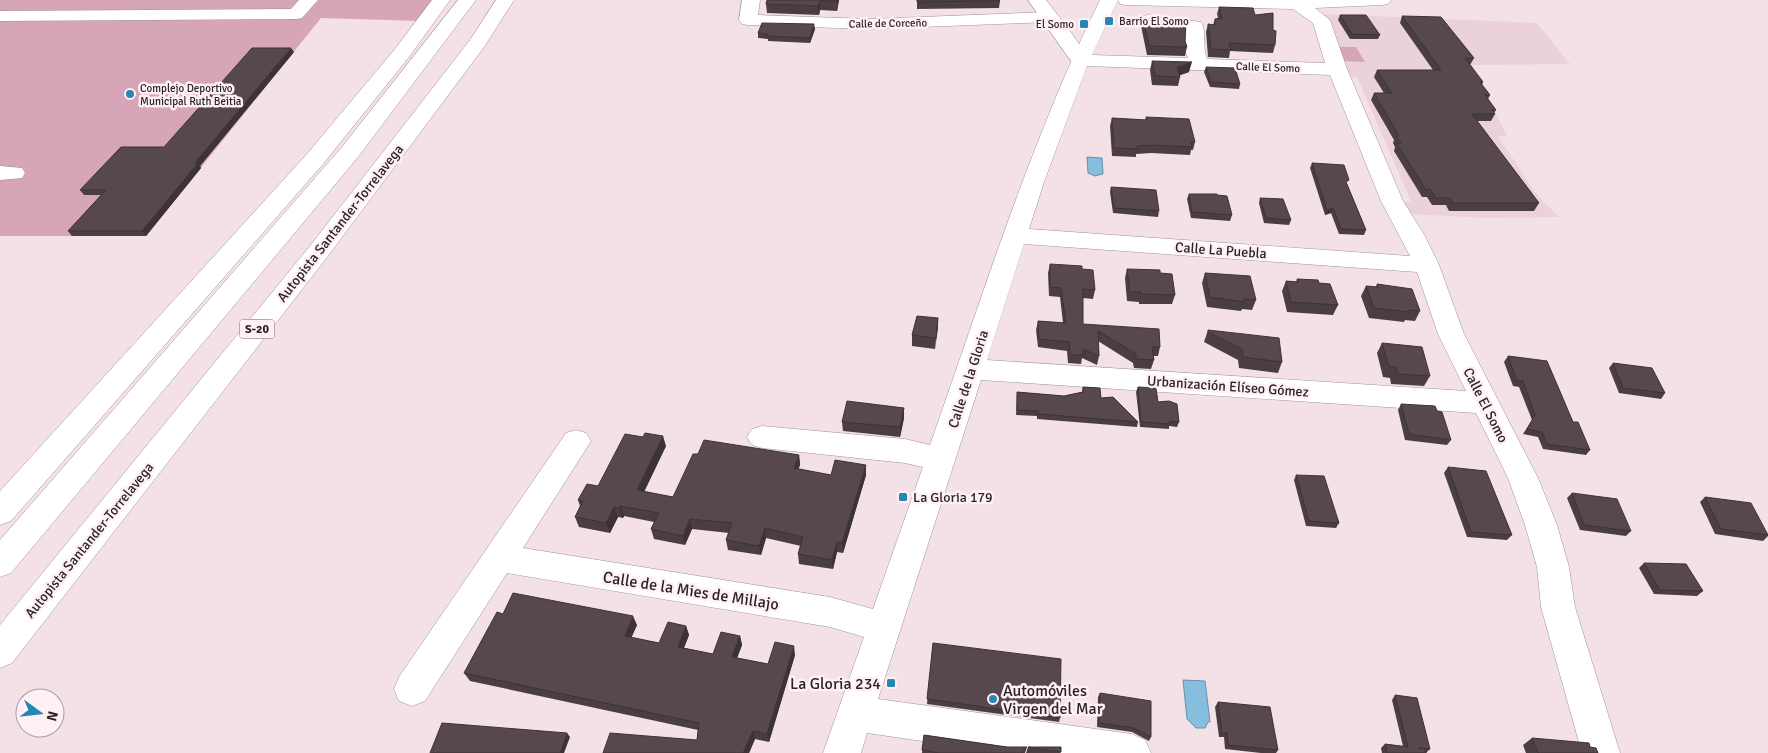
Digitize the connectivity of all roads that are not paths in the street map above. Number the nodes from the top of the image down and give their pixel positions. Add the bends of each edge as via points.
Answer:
1 (6, 0) edge
2 (309, 0) edge
3 (441, 0) edge
4 (466, 0) edge
5 (505, 0) edge
6 (751, 0) edge
7 (1037, 0) edge
8 (1382, 0) edge
9 (0, 4) edge
10 (1296, 4) junction
11 (1106, 7) edge
12 (0, 8) edge
13 (1126, 12) edge
14 (0, 16) edge
15 (18, 16) junction
16 (1049, 16) junction
17 (1077, 47) junction
18 (1200, 64) junction
19 (1337, 69) junction
20 (1016, 236) junction
21 (1427, 265) junction
22 (971, 369) junction
23 (1484, 403) junction
24 (762, 437) dead end
25 (576, 441) dead end
26 (941, 459) junction
27 (0, 512) edge
28 (497, 558) junction
29 (0, 563) edge
30 (884, 627) junction
31 (0, 652) edge
32 (412, 689) dead end
33 (855, 713) junction
34 (842, 753) edge
35 (1132, 753) edge
36 (1601, 753) edge

1 - 9 main road
2 - 15 main road via 296,14
3 - 27 main road via 315,159
4 - 29 main road via 350,152
5 - 31 main road, Autopista Santander-Torrelavega / S-20 via 477,43 319,251
6 - 16 main road, Calle de Corceño via 748,20 869,24
7 - 16 main road
8 - 10 main road
10 - 13 main road
10 - 19 main road, Calle El Somo via 1322,20
11 - 13 main road
11 - 17 main road
12 - 15 main road via 27,8
13 - 18 main road via 1195,26 1194,50
14 - 15 main road
16 - 17 main road
17 - 18 main road, Calle El Somo
17 - 20 main road, Calle de la Gloria
18 - 19 main road, Calle El Somo
19 - 21 main road, Calle El Somo via 1392,200
20 - 21 main road, Calle La Puebla
20 - 22 main road, Calle de la Gloria
21 - 23 main road, Calle El Somo via 1451,334
22 - 23 main road, Urbanización Elíseo Gómez
22 - 26 main road, Calle de la Gloria
23 - 36 main road, Calle El Somo via 1523,478 1542,525 1553,567 1558,607
24 - 26 main road via 905,451
25 - 28 main road
26 - 30 main road, Calle de la Gloria
28 - 30 main road, Calle de la Mies de Millajo via 830,612
28 - 32 main road
30 - 33 main road, Calle de la Gloria
33 - 34 main road, Calle de la Gloria
33 - 35 main road

